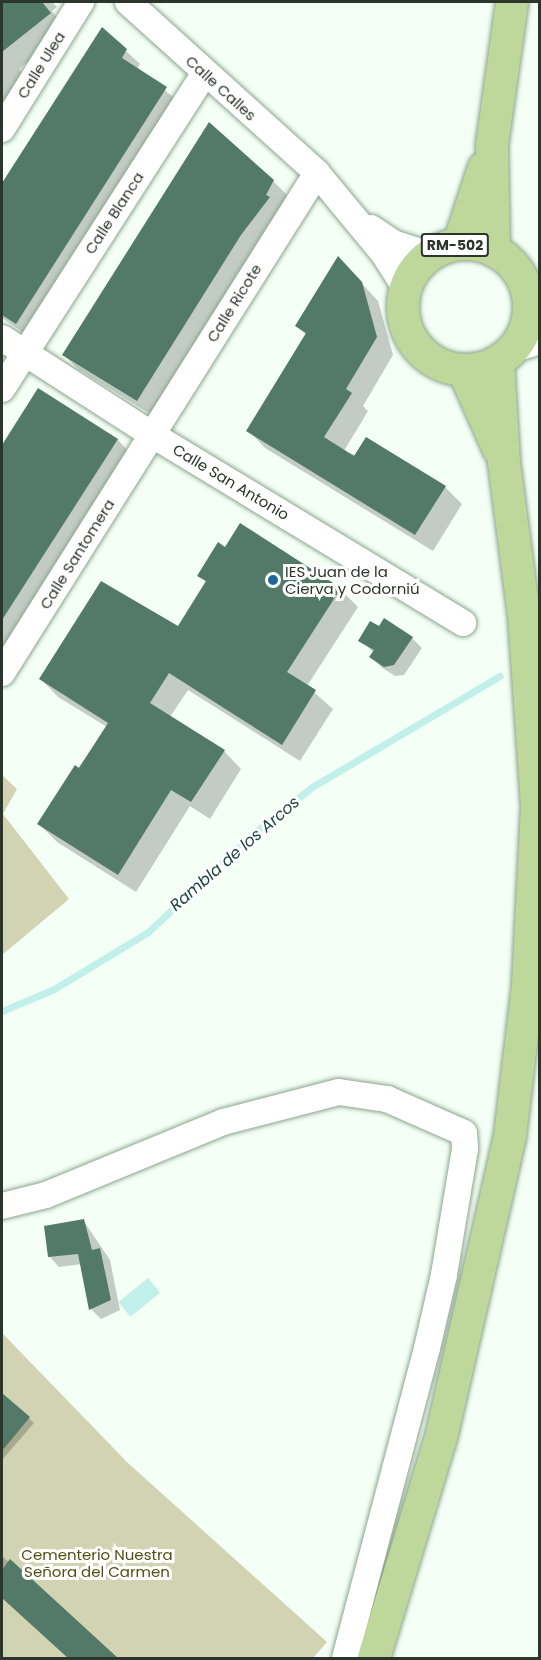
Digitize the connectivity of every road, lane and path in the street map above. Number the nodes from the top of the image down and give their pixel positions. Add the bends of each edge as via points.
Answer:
1 (81, 2) edge
2 (128, 2) edge
3 (512, 2) edge
4 (204, 74) junction
5 (2, 129) edge
6 (492, 145) junction
7 (317, 173) junction
8 (350, 214) junction
9 (459, 244) junction
10 (494, 251) junction
11 (431, 255) junction
12 (406, 289) junction
13 (534, 303) edge
14 (2, 338) edge
15 (517, 351) edge
16 (24, 352) junction
17 (464, 371) junction
18 (2, 389) edge
19 (151, 434) junction
20 (504, 462) junction
21 (463, 623) dead end
22 (2, 673) edge
23 (2, 1206) edge
24 (345, 1659) edge
25 (374, 1659) edge

1 - 5 street, Calle Ulea
2 - 4 street, Calle Calles
3 - 6 main road, RM-502
4 - 7 street, Calle Calles
4 - 16 street, Calle Blanca
6 - 9 main road, RM-502
6 - 10 main road, RM-502
7 - 8 street, Calle Calles
7 - 19 street, Calle Ricote
8 - 11 street via 393,243
8 - 12 street, Calle Calles via 384,254
9 - 10 main road, RM-502
9 - 11 main road, RM-502
10 - 13 main road, RM-502 via 522,279
11 - 12 main road, RM-502 via 419,265
12 - 17 main road, RM-502 via 403,314 417,347 430,360
13 - 15 main road, RM-502
14 - 16 street, Calle San Antonio
15 - 17 main road
15 - 20 main road, RM-502
16 - 18 street, Calle Blanca
16 - 19 street, Calle San Antonio
17 - 20 main road via 476,406
19 - 21 street, Calle San Antonio
19 - 22 street, Calle Santomera
20 - 25 main road, RM-502 via 524,616 537,806 528,984 510,1136 441,1437
23 - 24 street via 46,1194 223,1122 339,1092 387,1100 464,1133 449,1241 427,1348

